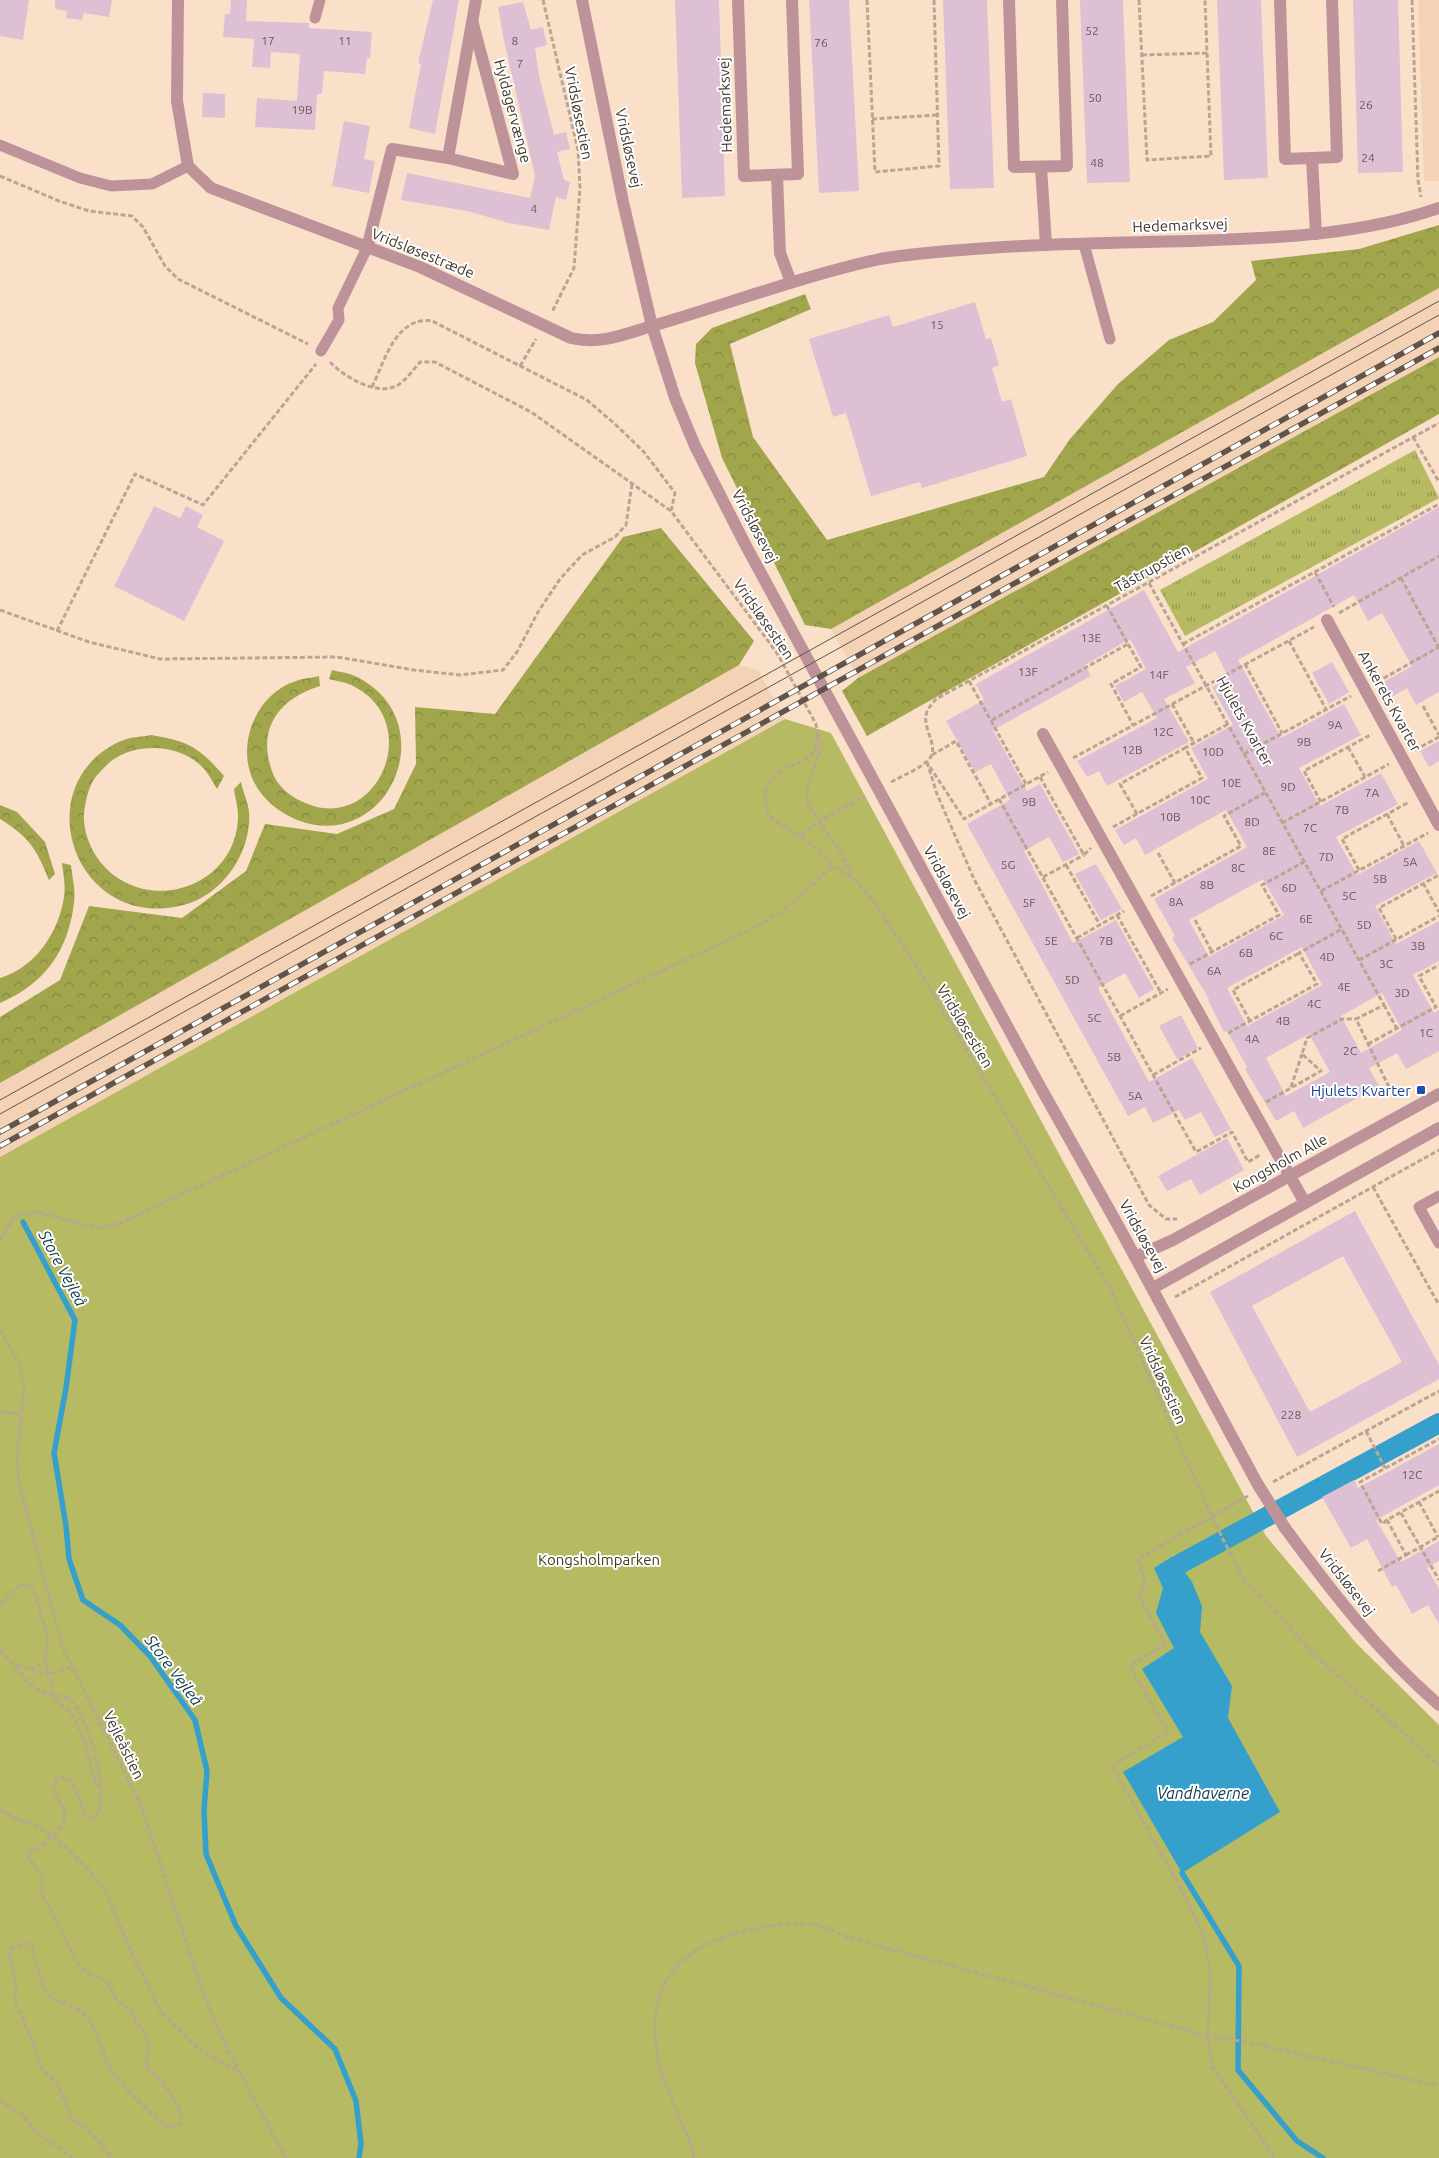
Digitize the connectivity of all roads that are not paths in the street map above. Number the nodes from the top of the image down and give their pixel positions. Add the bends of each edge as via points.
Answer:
1 (178, 0) edge
2 (320, 0) edge
3 (476, 0) edge
4 (582, 0) edge
5 (738, 0) edge
6 (792, 0) edge
7 (1009, 0) edge
8 (1062, 0) edge
9 (1280, 0) edge
10 (1332, 0) edge
11 (315, 18) dead end
12 (472, 19) junction
13 (0, 145) edge
14 (448, 158) junction
15 (1312, 158) junction
16 (188, 166) junction
17 (1041, 166) junction
18 (778, 175) junction
19 (1439, 208) edge
20 (1316, 234) junction
21 (1084, 244) junction
22 (1046, 245) junction
23 (367, 248) junction
24 (791, 282) junction
25 (652, 326) junction
26 (1110, 339) dead end
27 (321, 351) road end
28 (1332, 617) road end
29 (1043, 734) dead end
30 (1435, 828) edge
31 (1439, 1094) edge
32 (1439, 1128) edge
33 (1290, 1176) junction
34 (1439, 1196) edge
35 (1305, 1203) junction
36 (1439, 1243) edge
37 (1135, 1256) junction
38 (1153, 1288) junction
39 (1439, 1705) edge

1 - 16 street via 177,101
2 - 11 lane
3 - 12 street, Hyldagervænge
4 - 25 street, Vridsløsevej
5 - 18 street, Hedemarksvej via 744,176
6 - 18 street, Hedemarksvej via 798,174
7 - 17 street via 1014,167
8 - 17 street via 1067,166
9 - 15 street via 1285,159
10 - 15 street via 1337,157
12 - 14 street, Hyldagervænge
12 - 14 street, Hyldagervænge via 513,174
13 - 16 lane via 80,178 111,186 152,184
14 - 23 street, Hyldagervænge via 392,148
15 - 20 street
16 - 23 street, Vridsløsestræde via 211,188
17 - 22 street
18 - 24 street via 780,253
19 - 20 street, Hedemarksvej via 1367,227
20 - 21 street, Hedemarksvej
21 - 22 street, Hedemarksvej
21 - 26 lane
22 - 24 street, Hedemarksvej via 881,259
23 - 25 street, Vridsløsestræde via 420,267 571,338 602,341
23 - 27 lane via 338,308 339,320
24 - 25 street, Hedemarksvej
25 - 37 street, Vridsløsevej via 675,398 695,446 745,544
28 - 30 street, Ankerets Kvarter via 1364,688 1423,795
29 - 33 street
31 - 33 street, Kongsholm Alle
32 - 35 street
33 - 35 street
33 - 37 street, Kongsholm Alle via 1173,1240
34 - 36 lane via 1419,1207
35 - 38 street
37 - 38 street, Vridsløsevej
38 - 39 street, Vridsløsevej via 1285,1528 1354,1620

